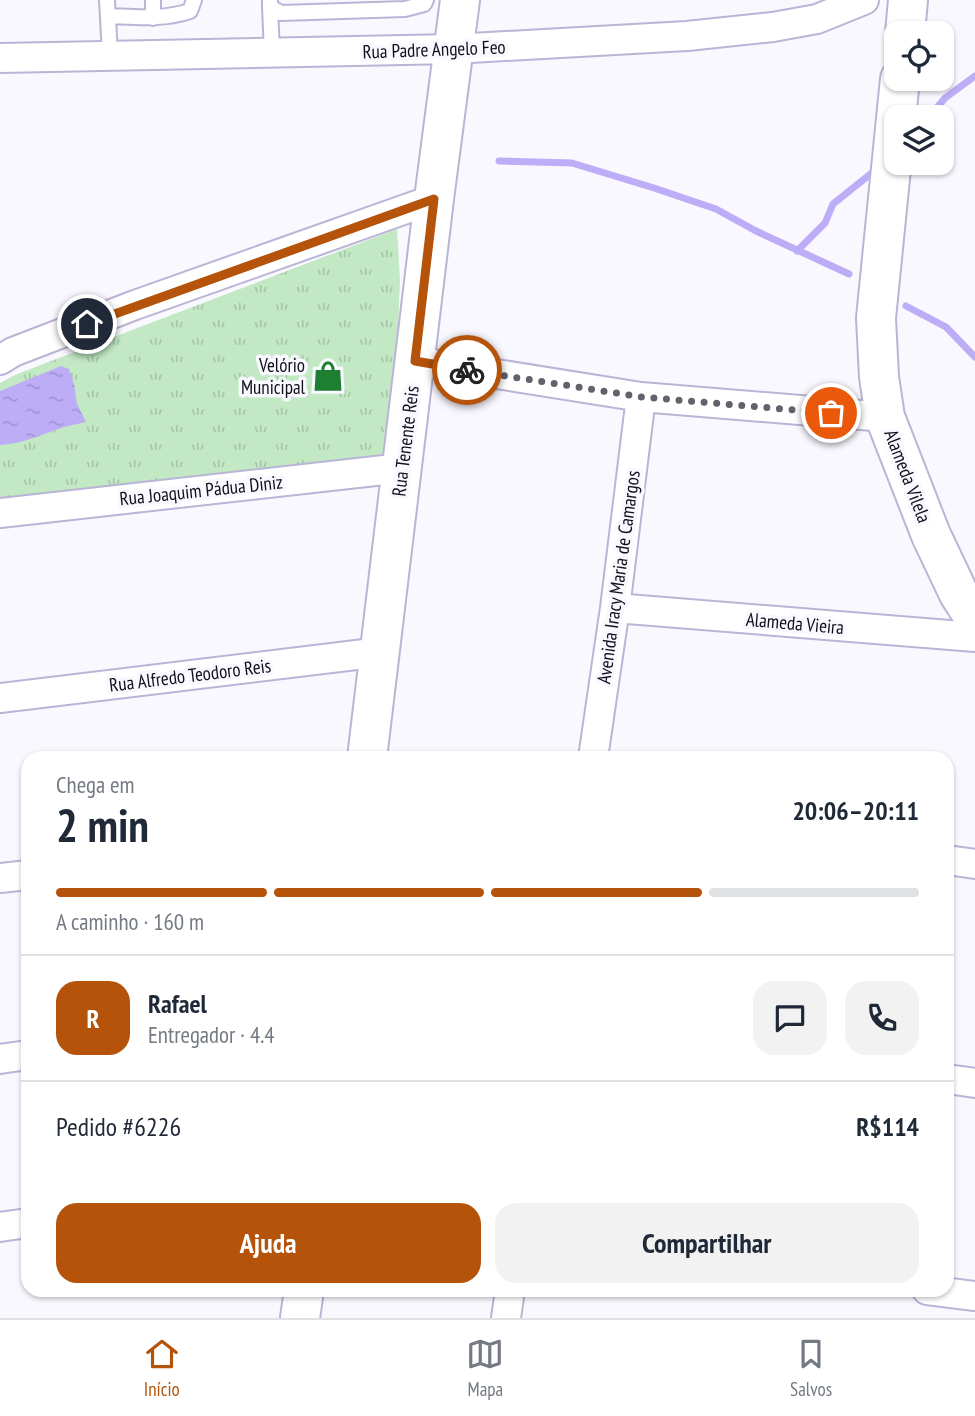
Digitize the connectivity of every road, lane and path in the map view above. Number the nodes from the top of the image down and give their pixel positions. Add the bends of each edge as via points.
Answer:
1 (107, 0) edge
2 (152, 0) edge
3 (194, 0) edge
4 (426, 0) edge
5 (460, 0) edge
6 (864, 0) edge
7 (908, 0) edge
8 (270, 4) edge
9 (382, 5) edge
10 (321, 6) edge
11 (108, 16) junction
12 (153, 18) junction
13 (906, 21) edge
14 (453, 50) junction
15 (272, 53) junction
16 (110, 55) junction
17 (0, 58) edge
18 (899, 91) edge
19 (434, 199) junction
20 (0, 360) edge
21 (415, 361) junction
22 (642, 397) junction
23 (885, 417) junction
24 (402, 468) junction
25 (0, 513) edge
26 (615, 608) junction
27 (974, 634) edge
28 (380, 652) junction
29 (0, 698) edge
30 (368, 751) edge
31 (594, 751) edge
32 (954, 861) edge
33 (975, 864) edge
34 (21, 875) edge
35 (0, 878) edge
36 (21, 1056) edge
37 (0, 1059) edge
38 (954, 1080) edge
39 (975, 1083) edge
40 (21, 1224) edge
41 (0, 1227) edge
42 (954, 1293) edge
43 (975, 1296) edge
44 (303, 1297) edge
45 (509, 1297) edge
46 (300, 1318) edge
47 (506, 1318) edge

1 - 11 lane
2 - 12 lane
3 - 12 lane via 190,11
4 - 9 lane via 405,9
5 - 14 street, Rua Tenente Reis
6 - 14 street, Rua Padre Angelo Feo via 817,19 773,27
7 - 13 street
8 - 10 lane via 281,13
8 - 15 lane
9 - 10 lane
11 - 12 lane
11 - 16 lane
14 - 15 street, Rua Padre Angelo Feo
14 - 19 street, Rua Tenente Reis
15 - 16 street, Rua Padre Angelo Feo
16 - 17 street, Rua Padre Angelo Feo
18 - 23 street via 876,318
19 - 20 street via 135,305
19 - 21 street, Rua Tenente Reis
21 - 22 street, Alameda Vilela
21 - 24 street, Rua Tenente Reis
22 - 23 street, Alameda Vilela
22 - 26 street, Avenida Iracy Maria de Camargos
23 - 27 street, Alameda Vilela
24 - 25 street, Rua Joaquim Pádua Diniz
24 - 28 street, Rua Tenente Reis
26 - 27 street, Alameda Vieira
26 - 31 street, Avenida Iracy Maria de Camargos
28 - 29 street, Rua Alfredo Teodoro Reis
28 - 30 street, Rua Tenente Reis
32 - 33 street
34 - 35 street
36 - 37 street
38 - 39 street
40 - 41 street
42 - 43 street
44 - 46 street
45 - 47 street

